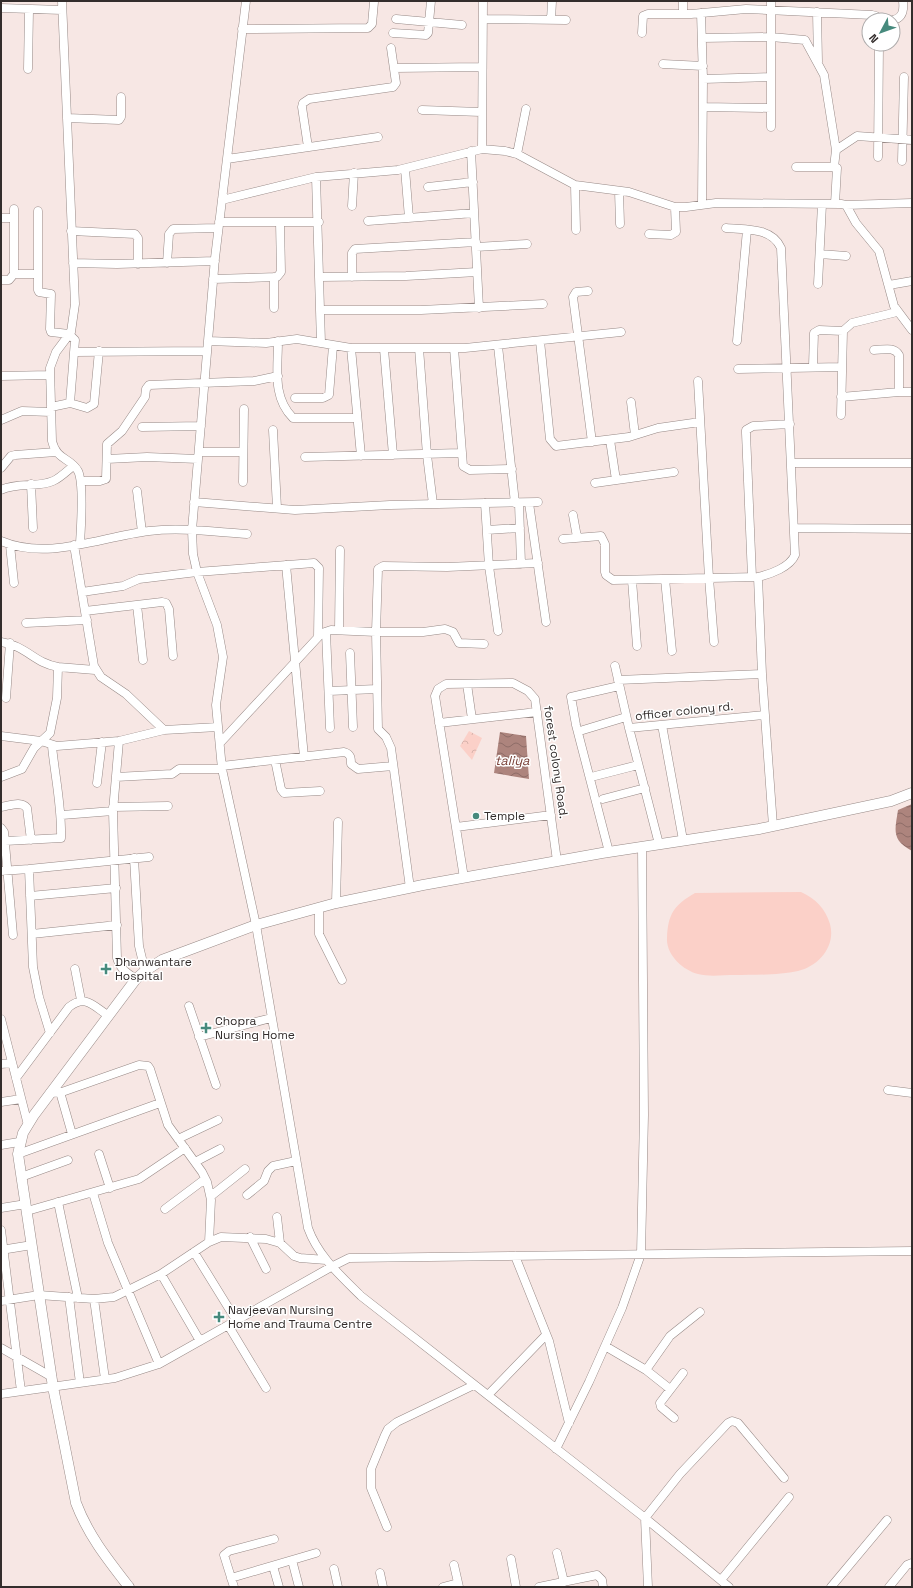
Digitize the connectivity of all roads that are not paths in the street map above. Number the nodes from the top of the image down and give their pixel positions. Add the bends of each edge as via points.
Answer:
1 (62, 1) edge
2 (246, 1) edge
3 (431, 1) edge
4 (483, 1) edge
5 (552, 1) edge
6 (682, 1) edge
7 (798, 1) edge
8 (903, 1) edge
9 (374, 2) edge
10 (771, 5) edge
11 (1, 8) edge
12 (29, 10) junction
13 (62, 10) junction
14 (798, 11) junction
15 (817, 12) junction
16 (701, 13) junction
17 (683, 14) junction
18 (861, 14) edge
19 (901, 16) edge
20 (396, 19) dead end
21 (483, 19) junction
22 (551, 20) junction
23 (566, 20) dead end
24 (429, 22) junction
25 (462, 25) dead end
26 (242, 29) junction
27 (393, 33) dead end
28 (642, 33) dead end
29 (771, 37) junction
30 (702, 38) junction
31 (391, 48) dead end
32 (879, 52) edge
33 (818, 63) junction
34 (664, 64) dead end
35 (703, 66) junction
36 (482, 67) junction
37 (394, 68) junction
38 (28, 69) dead end
39 (771, 77) junction
40 (904, 77) dead end
41 (703, 79) junction
42 (121, 97) dead end
43 (703, 106) junction
44 (771, 108) junction
45 (526, 109) dead end
46 (422, 110) dead end
47 (481, 112) junction
48 (67, 118) junction
49 (771, 127) dead end
50 (378, 137) dead end
51 (878, 138) junction
52 (903, 139) junction
53 (912, 140) edge
54 (308, 147) junction
55 (482, 149) junction
56 (836, 150) junction
57 (471, 151) junction
58 (517, 154) junction
59 (878, 157) dead end
60 (227, 159) junction
61 (902, 161) dead end
62 (796, 167) dead end
63 (834, 167) junction
64 (404, 169) junction
65 (354, 173) junction
66 (316, 177) junction
67 (473, 182) junction
68 (575, 186) junction
69 (428, 187) dead end
70 (619, 191) junction
71 (222, 200) junction
72 (912, 203) edge
73 (702, 204) junction
74 (822, 204) junction
75 (835, 204) junction
76 (352, 206) dead end
77 (846, 206) junction
78 (675, 207) junction
79 (14, 209) dead end
80 (38, 211) dead end
81 (474, 213) junction
82 (1, 218) edge
83 (14, 218) junction
84 (409, 218) junction
85 (368, 221) dead end
86 (280, 222) junction
87 (319, 222) junction
88 (620, 224) dead end
89 (219, 225) junction
90 (726, 228) dead end
91 (576, 230) dead end
92 (747, 230) junction
93 (71, 231) junction
94 (649, 234) dead end
95 (476, 244) junction
96 (527, 244) dead end
97 (820, 254) junction
98 (846, 256) dead end
99 (214, 261) junction
100 (167, 262) junction
101 (73, 263) junction
102 (138, 264) junction
103 (477, 272) junction
104 (14, 274) junction
105 (38, 274) junction
106 (320, 277) junction
107 (352, 277) junction
108 (274, 278) junction
109 (213, 279) junction
110 (1, 280) edge
111 (912, 281) edge
112 (818, 284) dead end
113 (889, 285) junction
114 (588, 291) dead end
115 (543, 304) dead end
116 (274, 308) dead end
117 (479, 308) junction
118 (320, 310) junction
119 (897, 312) junction
120 (912, 330) edge
121 (843, 331) junction
122 (621, 332) dead end
123 (69, 334) junction
124 (578, 336) junction
125 (736, 340) dead end
126 (208, 341) junction
127 (278, 341) junction
128 (540, 341) junction
129 (321, 343) junction
130 (333, 346) junction
131 (498, 346) junction
132 (351, 348) junction
133 (384, 348) junction
134 (419, 348) junction
135 (454, 348) junction
136 (874, 350) dead end
137 (99, 351) junction
138 (207, 351) junction
139 (74, 352) junction
140 (812, 366) junction
141 (842, 366) junction
142 (788, 367) junction
143 (738, 369) dead end
144 (50, 375) junction
145 (1, 376) edge
146 (278, 376) junction
147 (698, 381) dead end
148 (204, 383) junction
149 (899, 392) junction
150 (912, 392) edge
151 (841, 397) junction
152 (295, 398) dead end
153 (631, 402) dead end
154 (70, 403) junction
155 (51, 409) junction
156 (244, 409) dead end
157 (840, 415) dead end
158 (358, 418) junction
159 (1, 420) edge
160 (700, 422) junction
161 (790, 424) junction
162 (201, 426) junction
163 (142, 427) dead end
164 (273, 430) dead end
165 (635, 435) junction
166 (610, 440) junction
167 (592, 442) junction
168 (56, 452) junction
169 (243, 452) junction
170 (461, 453) junction
171 (427, 454) junction
172 (393, 455) junction
173 (198, 456) junction
174 (361, 456) junction
175 (305, 457) dead end
176 (107, 459) junction
177 (912, 462) edge
178 (792, 463) junction
179 (73, 466) junction
180 (1, 468) edge
181 (512, 469) junction
182 (674, 472) dead end
183 (616, 480) junction
184 (81, 481) junction
185 (243, 482) dead end
186 (31, 484) junction
187 (595, 484) dead end
188 (1, 490) edge
189 (137, 491) dead end
190 (194, 502) junction
191 (485, 503) junction
192 (517, 503) junction
193 (433, 504) junction
194 (277, 508) junction
195 (573, 516) dead end
196 (33, 528) dead end
197 (520, 528) junction
198 (794, 528) junction
199 (912, 529) edge
200 (192, 530) junction
201 (486, 530) junction
202 (142, 532) junction
203 (247, 534) dead end
204 (578, 538) junction
205 (563, 539) dead end
206 (1, 541) edge
207 (77, 544) junction
208 (10, 545) junction
209 (340, 550) dead end
210 (521, 564) junction
211 (538, 564) junction
212 (286, 565) junction
213 (488, 566) junction
214 (197, 572) junction
215 (755, 577) junction
216 (709, 578) junction
217 (665, 579) junction
218 (632, 580) junction
219 (14, 583) dead end
220 (82, 592) junction
221 (137, 605) junction
222 (85, 611) junction
223 (87, 620) junction
224 (546, 622) dead end
225 (26, 623) dead end
226 (339, 630) junction
227 (498, 631) dead end
228 (326, 632) junction
229 (376, 632) junction
230 (318, 637) junction
231 (1, 642) edge
232 (714, 642) dead end
233 (10, 643) junction
234 (484, 644) dead end
235 (637, 646) dead end
236 (672, 651) dead end
237 (350, 654) dead end
238 (173, 656) dead end
239 (143, 660) dead end
240 (294, 661) junction
241 (615, 666) dead end
242 (58, 667) junction
243 (95, 670) junction
244 (762, 674) junction
245 (618, 683) junction
246 (467, 684) junction
247 (377, 689) junction
248 (352, 690) junction
249 (329, 691) junction
250 (6, 698) dead end
251 (537, 712) junction
252 (765, 715) junction
253 (626, 717) junction
254 (472, 720) junction
255 (439, 723) junction
256 (662, 725) junction
257 (218, 727) junction
258 (353, 727) dead end
259 (330, 728) dead end
260 (629, 728) junction
261 (164, 730) junction
262 (583, 730) dead end
263 (1, 736) edge
264 (41, 740) junction
265 (119, 741) junction
266 (102, 742) junction
267 (220, 743) junction
268 (52, 746) junction
269 (304, 757) junction
270 (275, 760) junction
271 (638, 765) junction
272 (393, 766) junction
273 (222, 767) junction
274 (595, 776) dead end
275 (1, 777) edge
276 (116, 777) junction
277 (97, 783) dead end
278 (644, 788) junction
279 (320, 790) dead end
280 (912, 793) edge
281 (603, 799) dead end
282 (168, 806) dead end
283 (1, 807) edge
284 (113, 809) junction
285 (62, 815) junction
286 (551, 815) junction
287 (338, 822) dead end
288 (773, 826) junction
289 (456, 827) junction
290 (1, 828) edge
291 (31, 840) junction
292 (682, 840) junction
293 (5, 841) junction
294 (659, 844) junction
295 (642, 847) junction
296 (610, 852) junction
297 (149, 857) dead end
298 (134, 858) junction
299 (115, 859) junction
300 (557, 861) junction
301 (29, 869) junction
302 (5, 871) edge
303 (464, 878) junction
304 (116, 888) junction
305 (410, 888) junction
306 (10, 891) junction
307 (1, 892) edge
308 (30, 896) junction
309 (336, 903) junction
310 (319, 908) junction
311 (117, 925) junction
312 (256, 926) junction
313 (32, 934) junction
314 (13, 935) dead end
315 (75, 969) dead end
316 (144, 971) junction
317 (136, 979) junction
318 (342, 980) dead end
319 (81, 1000) junction
320 (189, 1006) dead end
321 (108, 1016) junction
322 (271, 1018) junction
323 (1, 1019) edge
324 (50, 1033) junction
325 (199, 1037) junction
326 (12, 1063) junction
327 (1, 1064) edge
328 (16, 1078) junction
329 (216, 1085) dead end
330 (888, 1090) dead end
331 (55, 1093) junction
332 (912, 1093) edge
333 (21, 1099) junction
334 (1, 1102) edge
335 (160, 1103) junction
336 (218, 1120) dead end
337 (28, 1125) junction
338 (72, 1134) junction
339 (178, 1139) junction
340 (20, 1142) junction
341 (1, 1145) edge
342 (185, 1148) junction
343 (220, 1149) dead end
344 (18, 1154) junction
345 (99, 1154) dead end
346 (68, 1160) dead end
347 (296, 1161) junction
348 (195, 1162) junction
349 (245, 1169) dead end
350 (22, 1177) junction
351 (206, 1179) junction
352 (110, 1188) junction
353 (93, 1193) junction
354 (247, 1195) dead end
355 (211, 1196) junction
356 (58, 1202) junction
357 (1, 1208) edge
358 (26, 1208) junction
359 (165, 1209) dead end
360 (277, 1218) dead end
361 (1, 1230) edge
362 (250, 1237) junction
363 (209, 1242) junction
364 (280, 1243) junction
365 (32, 1245) junction
366 (912, 1251) edge
367 (194, 1252) junction
368 (2, 1254) edge
369 (641, 1254) junction
370 (515, 1256) junction
371 (329, 1264) junction
372 (266, 1269) dead end
373 (161, 1274) junction
374 (128, 1291) junction
375 (39, 1296) junction
376 (69, 1297) junction
377 (78, 1298) junction
378 (94, 1299) junction
379 (5, 1300) edge
380 (700, 1312) dead end
381 (236, 1320) junction
382 (228, 1325) junction
383 (546, 1335) junction
384 (200, 1341) junction
385 (605, 1346) junction
386 (1, 1348) edge
387 (17, 1357) junction
388 (159, 1364) junction
389 (646, 1370) junction
390 (684, 1373) dead end
391 (105, 1379) junction
392 (52, 1382) junction
393 (80, 1383) junction
394 (474, 1385) junction
395 (266, 1388) dead end
396 (670, 1389) junction
397 (21, 1391) junction
398 (1, 1394) edge
399 (488, 1395) junction
400 (674, 1418) dead end
401 (568, 1423) junction
402 (556, 1449) junction
403 (784, 1478) dead end
404 (790, 1498) dead end
405 (645, 1518) junction
406 (887, 1520) dead end
407 (387, 1527) dead end
408 (274, 1539) dead end
409 (316, 1553) dead end
410 (557, 1553) dead end
411 (511, 1559) dead end
412 (292, 1560) junction
413 (912, 1563) edge
414 (454, 1565) dead end
415 (273, 1566) junction
416 (334, 1569) dead end
417 (380, 1573) dead end
418 (231, 1578) junction
419 (720, 1580) junction
420 (564, 1582) junction
421 (458, 1585) edge
422 (129, 1587) edge
423 (234, 1587) edge
424 (279, 1587) edge
425 (299, 1587) edge
426 (338, 1587) edge
427 (383, 1587) edge
428 (443, 1587) edge
429 (516, 1587) edge
430 (539, 1587) edge
431 (603, 1587) edge
432 (648, 1587) edge
433 (729, 1587) edge
434 (831, 1587) edge
435 (889, 1587) edge

1 - 13 street
2 - 26 street
3 - 24 street
4 - 21 street
5 - 22 street
6 - 17 street
7 - 14 street
8 - 19 street
9 - 26 street via 372,24 368,28
10 - 14 street
10 - 16 street
10 - 29 street
11 - 12 street
12 - 13 street
12 - 38 street
13 - 48 street
14 - 15 street
15 - 18 street
15 - 33 street
16 - 17 street
16 - 30 street
17 - 28 street via 645,14
20 - 24 street
21 - 22 street
21 - 36 street
22 - 23 street
24 - 25 street
24 - 27 street via 428,33 424,36
26 - 60 street
29 - 30 street
29 - 33 street via 805,40
29 - 39 street
30 - 35 street
31 - 37 street
32 - 51 street
33 - 56 street via 824,75
34 - 35 street
35 - 41 street
36 - 37 street
36 - 47 street
37 - 54 street via 396,83 389,89 306,100 302,107
39 - 41 street
39 - 44 street
40 - 52 street
41 - 43 street
42 - 48 street via 119,120
43 - 44 street
43 - 73 street
44 - 49 street
45 - 58 street
46 - 47 street
47 - 55 street
48 - 93 street
50 - 54 street
51 - 52 street
51 - 56 street via 857,136
51 - 59 street
52 - 53 street
52 - 61 street
54 - 60 street
55 - 57 street
55 - 58 street
56 - 63 street
57 - 64 street
57 - 67 street
58 - 68 street
60 - 71 street
62 - 63 street
63 - 75 street via 838,171
64 - 65 street
64 - 84 street
65 - 66 street
65 - 76 street
66 - 71 street
66 - 87 street
67 - 69 street
67 - 81 street
68 - 70 street
68 - 91 street
70 - 78 street
70 - 88 street
71 - 89 street
72 - 77 street
73 - 74 street
73 - 78 street
74 - 75 street
74 - 97 street
75 - 77 street
77 - 113 street via 879,251
78 - 94 street via 674,234
79 - 83 street
80 - 105 street
81 - 84 street
81 - 95 street
82 - 83 street
83 - 104 street
84 - 85 street
86 - 87 street
86 - 89 street
86 - 108 street via 281,272 280,276
87 - 106 street
89 - 99 street
89 - 100 street via 173,229 169,234
90 - 92 street
92 - 125 street
92 - 142 street via 772,235 777,238 781,248
93 - 101 street
93 - 102 street via 135,234 138,238
95 - 96 street
95 - 103 street
95 - 107 street via 355,249 352,253
97 - 98 street
97 - 112 street
99 - 100 street
99 - 109 street
100 - 102 street
101 - 102 street
101 - 123 street via 75,304
103 - 107 street
103 - 117 street
104 - 105 street
104 - 110 street via 9,280
105 - 123 street via 39,292 51,294 50,329 54,333
106 - 107 street
106 - 118 street
108 - 109 street
108 - 116 street
109 - 126 street
111 - 113 street
113 - 119 street
114 - 124 street via 576,292 573,297
115 - 117 street
117 - 118 street
118 - 129 street
119 - 120 street
119 - 121 street via 852,323
121 - 140 street via 819,330 814,333
121 - 141 street
122 - 124 street
123 - 139 street via 75,340
123 - 144 street via 52,360
124 - 128 street
124 - 167 street
126 - 127 street
126 - 138 street
127 - 129 street via 297,339
127 - 146 street
128 - 131 street
128 - 167 street via 552,444 561,447
129 - 130 street
130 - 132 street
130 - 152 street via 329,396
131 - 135 street
131 - 181 street
132 - 133 street
132 - 158 street
133 - 134 street
133 - 172 street
134 - 135 street
134 - 171 street
135 - 170 street
136 - 149 street via 892,349 898,352
137 - 138 street
137 - 139 street
137 - 154 street via 94,404 87,408
138 - 148 street
139 - 154 street
140 - 141 street
140 - 142 street
141 - 151 street
142 - 143 street
142 - 161 street
144 - 145 street
144 - 155 street
146 - 148 street via 254,381
146 - 158 street via 279,398 293,418
147 - 160 street
148 - 162 street
148 - 176 street via 149,385 146,397 122,431 107,444
149 - 150 street
149 - 151 street
151 - 157 street
153 - 165 street
154 - 155 street
155 - 159 street via 22,411
155 - 168 street via 52,441
156 - 169 street
158 - 174 street
160 - 165 street via 658,428
160 - 216 street
161 - 178 street
161 - 215 street via 753,426 746,430
162 - 163 street
162 - 173 street
164 - 194 street
165 - 166 street
166 - 167 street
166 - 183 street
168 - 179 street
168 - 180 street via 15,455
169 - 173 street
169 - 185 street
170 - 171 street
170 - 181 street via 465,469
171 - 172 street
171 - 193 street
172 - 174 street
173 - 176 street
173 - 190 street
174 - 175 street
176 - 184 street via 106,479 100,482
177 - 178 street
178 - 198 street
179 - 184 street
179 - 186 street via 54,481
181 - 192 street
182 - 183 street
183 - 187 street
184 - 207 street
186 - 188 street
186 - 196 street
189 - 202 street
190 - 194 street
190 - 200 street
191 - 192 street
191 - 193 street
191 - 201 street
192 - 197 street
192 - 211 street via 533,502
193 - 194 street
195 - 204 street
197 - 201 street
197 - 210 street
198 - 199 street
198 - 215 street via 793,561
200 - 202 street
200 - 203 street
200 - 214 street
201 - 213 street
202 - 207 street
204 - 205 street
204 - 218 street via 601,536 605,544 606,576 613,580
206 - 208 street
207 - 208 street via 41,550
207 - 220 street
208 - 219 street
209 - 226 street
210 - 211 street
210 - 213 street
211 - 224 street
212 - 214 street
212 - 230 street via 314,563 318,568
212 - 240 street
213 - 227 street
213 - 229 street via 380,567 377,572
214 - 220 street via 140,579 123,586
214 - 257 street via 217,625 223,657 216,705
215 - 216 street
215 - 244 street
216 - 217 street
216 - 232 street
217 - 218 street
217 - 236 street
218 - 235 street
220 - 222 street
221 - 222 street
221 - 238 street via 162,602 168,606
221 - 239 street
222 - 223 street
223 - 225 street
223 - 243 street
226 - 228 street
226 - 229 street
228 - 230 street
228 - 249 street
229 - 234 street via 423,632 445,629 453,632 459,643
229 - 247 street
230 - 240 street
231 - 233 street
233 - 242 street via 26,650 43,663
233 - 250 street
237 - 248 street
240 - 267 street
240 - 269 street
241 - 245 street
242 - 243 street
242 - 264 street via 57,698 52,728 47,737
243 - 261 street via 133,700
244 - 245 street
244 - 252 street
245 - 253 street
245 - 296 street via 571,697
246 - 251 street, forest colony Road. via 513,683 521,686 535,699
246 - 254 street
246 - 255 street, forest colony Road. via 446,684 438,689 435,696
247 - 248 street
247 - 272 street via 378,729 389,742
248 - 249 street
248 - 258 street
249 - 259 street
251 - 254 street
251 - 286 street, forest colony Road.
252 - 256 street, officer colony rd.
252 - 288 street
253 - 260 street
253 - 262 street
254 - 255 street
255 - 289 street, forest colony Road.
256 - 260 street, officer colony rd.
256 - 292 street
257 - 261 street
257 - 267 street
260 - 271 street, officer colony rd.
261 - 265 street
263 - 264 street
264 - 268 street
264 - 275 street via 22,769
265 - 266 street
265 - 276 street
266 - 268 street
266 - 277 street
267 - 273 street
268 - 285 street
269 - 270 street
269 - 272 street via 344,752 351,757 351,764 358,769
270 - 273 street
270 - 279 street via 284,793
271 - 274 street
271 - 278 street, officer colony rd.
272 - 305 street
273 - 276 street via 179,769 172,774
273 - 312 street
276 - 284 street
278 - 281 street
278 - 294 street, officer colony rd.
280 - 288 street via 891,801
282 - 284 street
283 - 291 street via 20,803 27,808
284 - 285 street
284 - 299 street
285 - 291 street via 61,838
286 - 289 street
286 - 300 street, forest colony Road.
287 - 309 street
288 - 292 street
289 - 303 street, forest colony Road.
290 - 293 street
291 - 293 street
292 - 294 street
293 - 302 street
294 - 295 street
295 - 296 street
295 - 369 street via 644,1115
296 - 300 street
297 - 298 street
298 - 299 street
298 - 316 street via 139,946
299 - 301 street
299 - 304 street
300 - 303 street
301 - 302 street
301 - 308 street
302 - 306 street
303 - 305 street
304 - 308 street
304 - 311 street
305 - 309 street
306 - 307 street
306 - 314 street
308 - 313 street
309 - 310 street
310 - 312 street
310 - 318 street via 319,934
311 - 313 street
311 - 317 street via 119,965
312 - 316 street via 162,960
312 - 322 street
313 - 324 street via 35,979
315 - 319 street
316 - 317 street
317 - 321 street
319 - 321 street
319 - 324 street via 70,1006
320 - 325 street
321 - 331 street
322 - 325 street
322 - 347 street
323 - 326 street
324 - 328 street
325 - 329 street
326 - 327 street
326 - 328 street
328 - 333 street
330 - 332 street
331 - 335 street via 143,1065 150,1069
331 - 337 street
331 - 338 street
333 - 334 street
333 - 337 street
335 - 338 street
335 - 339 street via 168,1125
336 - 339 street
337 - 340 street
338 - 344 street
339 - 342 street
340 - 341 street
340 - 344 street
342 - 348 street
342 - 352 street via 139,1179
343 - 348 street
344 - 350 street
345 - 352 street
346 - 350 street
347 - 354 street via 273,1166 264,1181
347 - 371 street via 308,1228 315,1245
348 - 351 street
349 - 355 street
350 - 358 street
351 - 355 street
351 - 359 street
352 - 353 street
353 - 356 street
353 - 374 street via 108,1243
355 - 363 street
356 - 358 street
356 - 377 street
357 - 358 street
358 - 365 street
360 - 364 street
361 - 368 street
362 - 363 street via 221,1237
362 - 364 street via 266,1238
362 - 372 street
363 - 367 street
364 - 371 street via 294,1256
365 - 368 street
365 - 375 street
366 - 369 street
367 - 373 street
367 - 381 street
368 - 379 street
369 - 370 street
369 - 385 street
370 - 371 street via 349,1258
370 - 383 street
371 - 381 street
371 - 394 street via 361,1296
373 - 374 street
373 - 384 street
374 - 378 street via 114,1297
374 - 388 street
375 - 376 street
375 - 379 street
375 - 392 street
376 - 377 street
376 - 393 street
377 - 378 street
378 - 391 street
379 - 387 street
380 - 389 street via 670,1336
381 - 382 street
382 - 384 street
382 - 395 street
383 - 399 street
383 - 401 street
384 - 388 street
385 - 389 street
385 - 401 street
386 - 387 street
387 - 392 street
387 - 397 street
388 - 391 street
389 - 396 street
390 - 396 street
391 - 393 street
392 - 393 street
392 - 397 street
392 - 422 street via 76,1503 82,1521
394 - 399 street
394 - 407 street via 397,1422 388,1429 371,1469 370,1480
396 - 400 street via 660,1403
397 - 398 street
399 - 402 street
401 - 402 street
402 - 405 street
403 - 405 street via 738,1423 732,1421 680,1474
404 - 419 street
405 - 419 street
405 - 432 street
406 - 434 street
408 - 418 street via 224,1555
409 - 412 street
410 - 420 street
411 - 429 street
412 - 415 street
412 - 425 street
413 - 435 street via 907,1565
414 - 421 street
415 - 418 street
415 - 424 street
416 - 426 street
417 - 427 street
418 - 423 street
419 - 433 street
420 - 430 street
420 - 431 street via 598,1576
421 - 428 street

